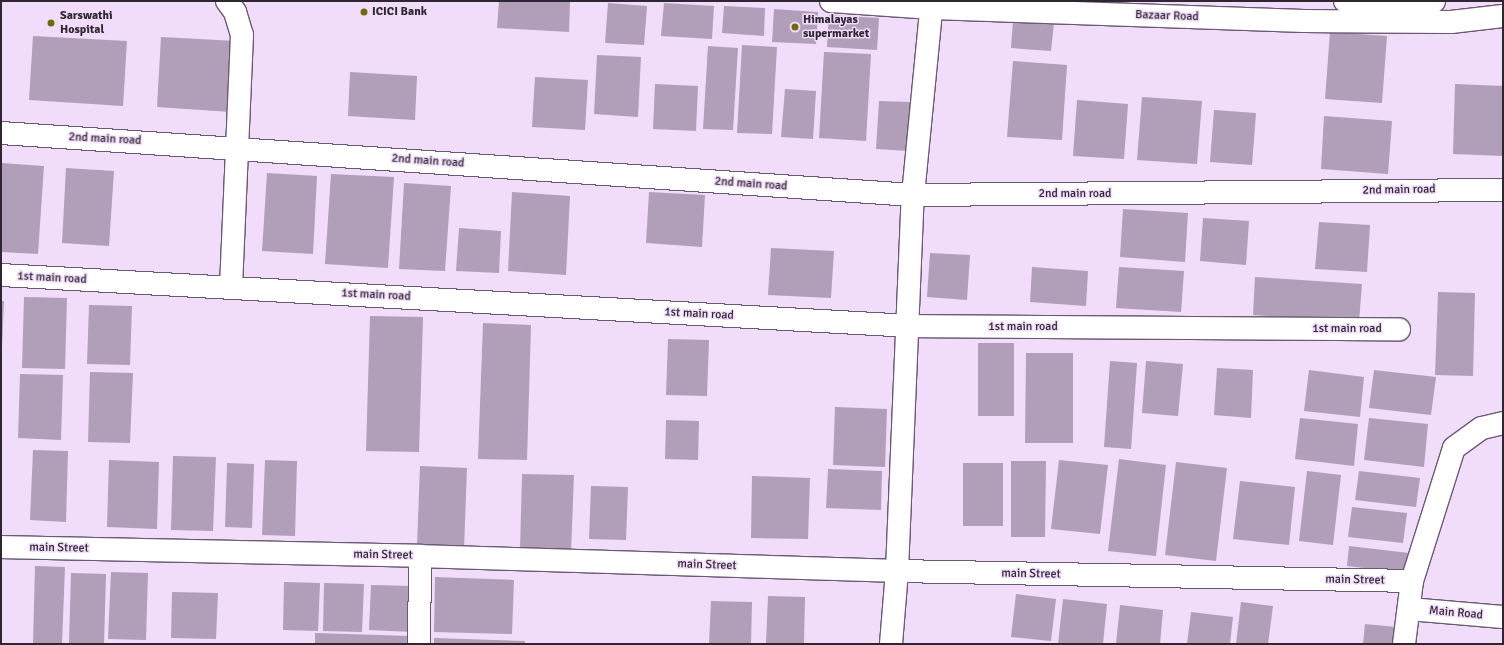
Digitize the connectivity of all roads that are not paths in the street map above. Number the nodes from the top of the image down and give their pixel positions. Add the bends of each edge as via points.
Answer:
1 (227, 1) edge
2 (831, 1) edge
3 (1344, 1) edge
4 (1434, 1) edge
5 (932, 5) edge
6 (1503, 16) edge
7 (1, 133) edge
8 (239, 148) junction
9 (1503, 190) edge
10 (913, 195) junction
11 (1, 275) edge
12 (231, 286) junction
13 (909, 326) junction
14 (1398, 329) dead end
15 (1503, 423) edge
16 (1, 547) edge
17 (420, 556) junction
18 (897, 571) junction
19 (1412, 581) junction
20 (1409, 609) junction
21 (1503, 617) edge
22 (419, 644) edge
23 (891, 644) edge
24 (1404, 644) edge

1 - 8 street via 235,12 242,35
2 - 5 street, Bazaar Road
3 - 4 street via 1395,4
5 - 6 street, Bazaar Road via 1304,21 1451,22
5 - 10 street
7 - 8 street, 2nd main road
8 - 10 street, 2nd main road
8 - 12 street
9 - 10 street, 2nd main road
10 - 13 street
11 - 12 street, 1st main road
12 - 13 street, 1st main road
13 - 14 street, 1st main road
13 - 18 street
15 - 19 street via 1482,428 1454,448
16 - 17 street, main Street
17 - 18 street, main Street
17 - 22 street
18 - 19 street, main Street
18 - 23 street
19 - 20 street
20 - 21 street, Main Road
20 - 24 street

